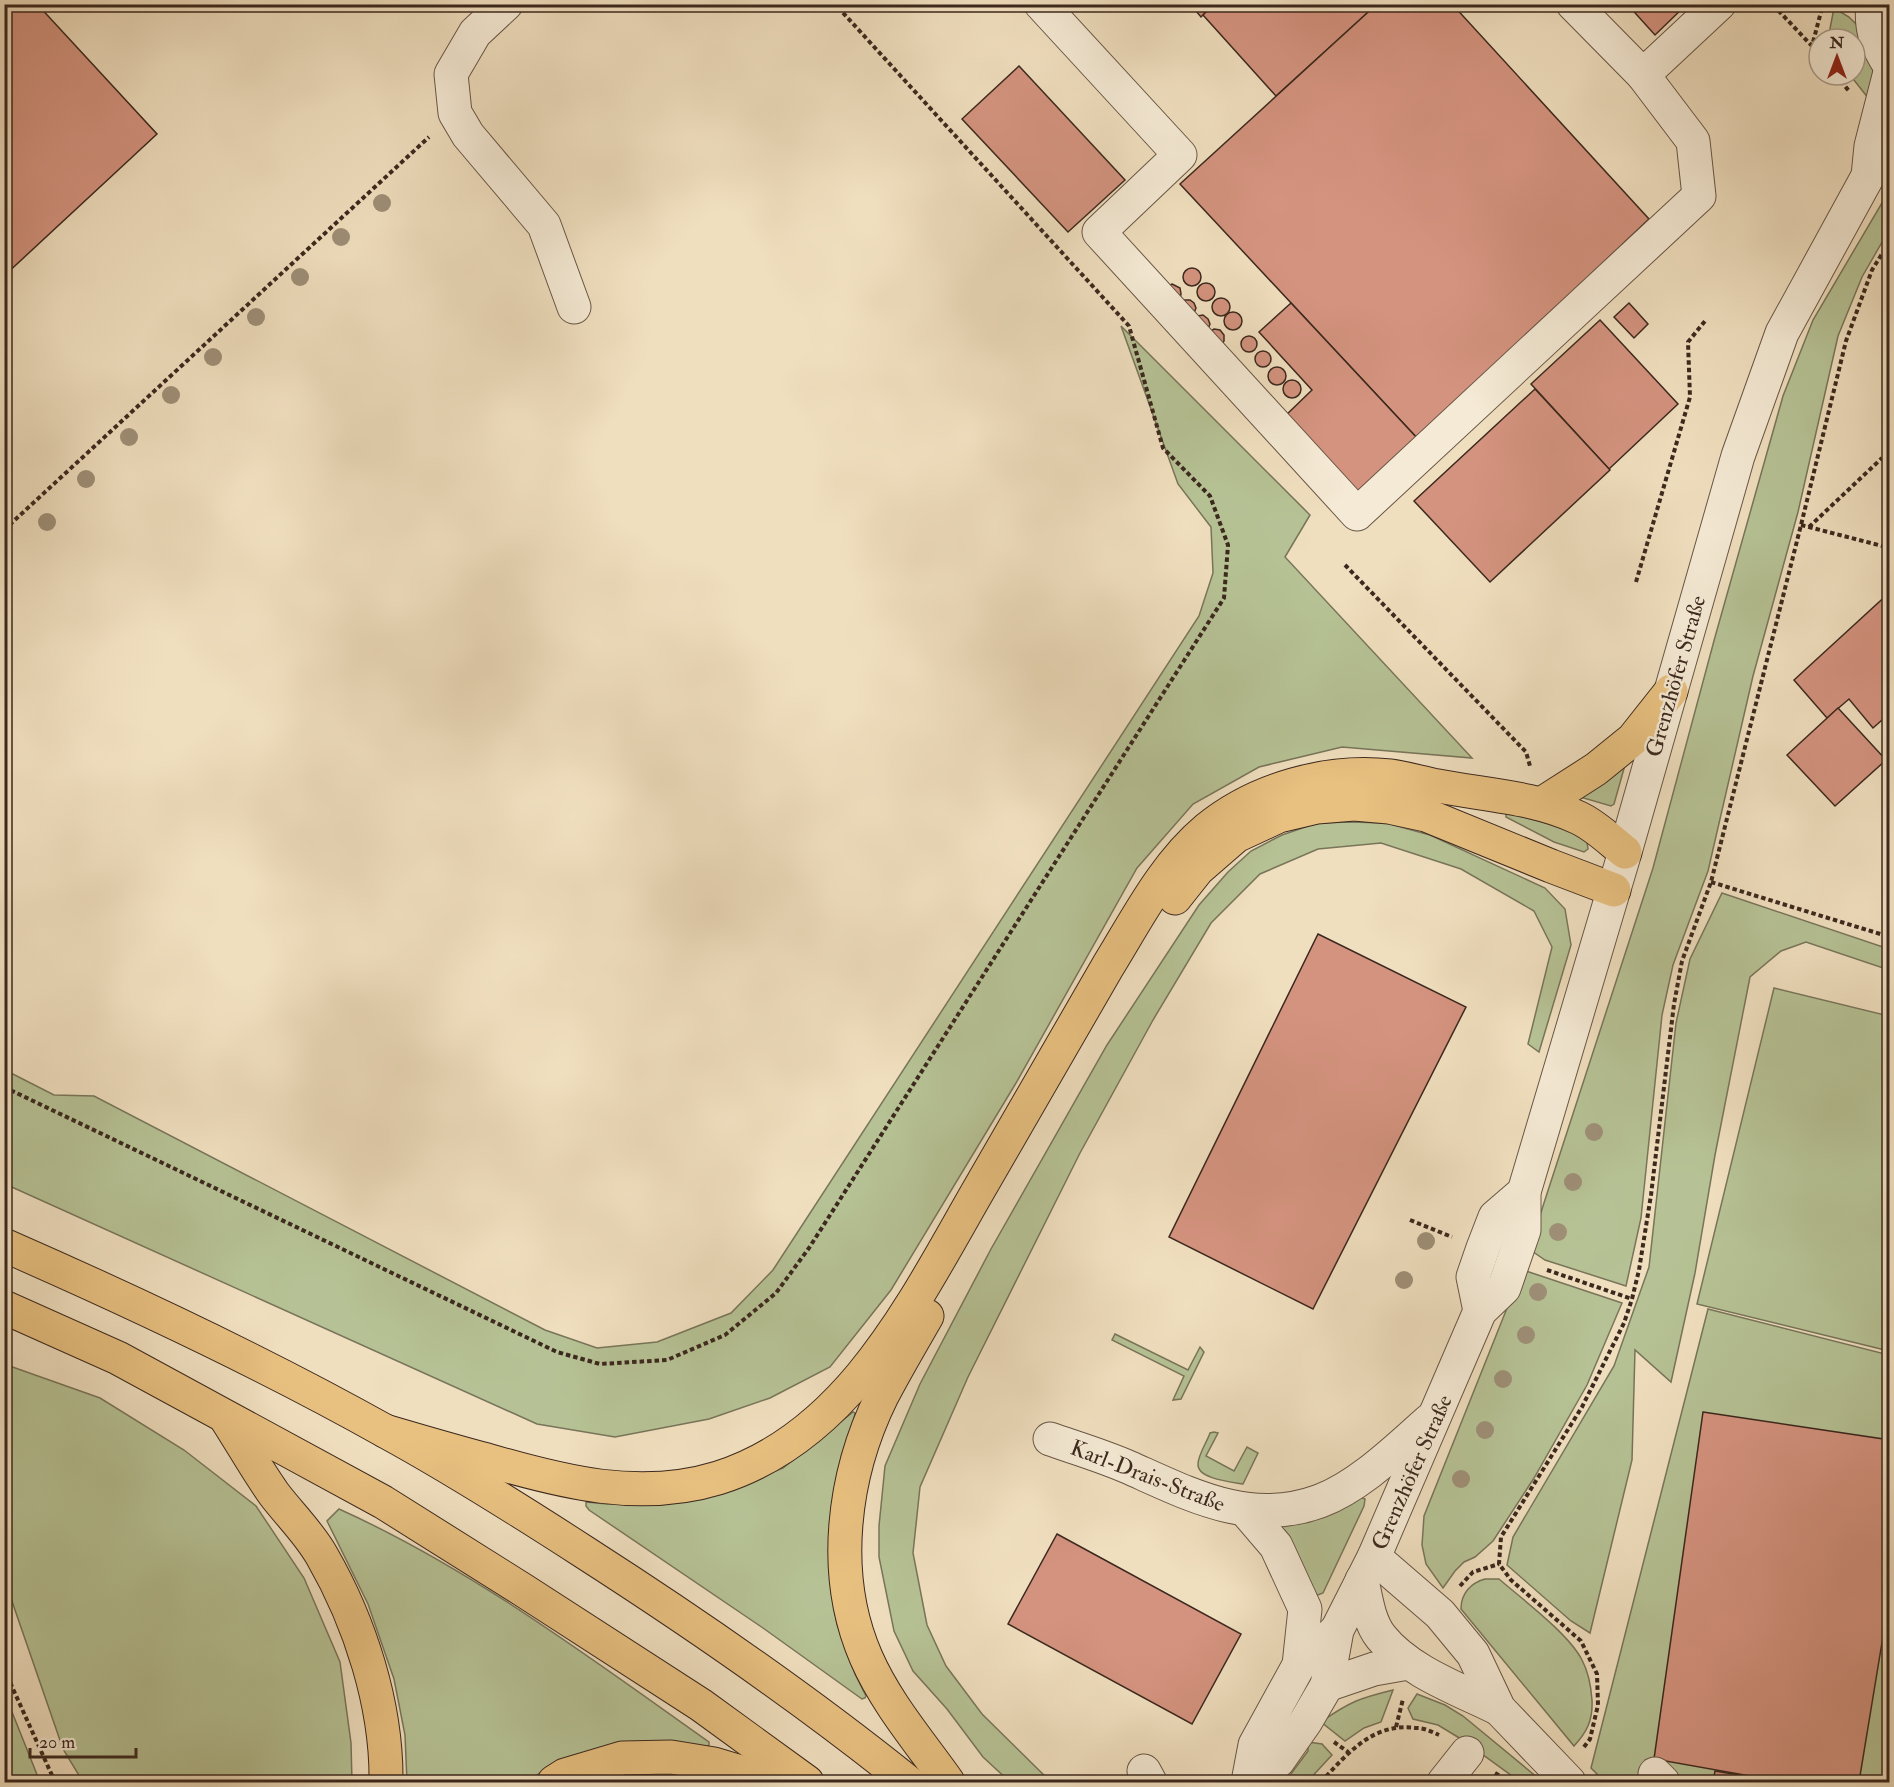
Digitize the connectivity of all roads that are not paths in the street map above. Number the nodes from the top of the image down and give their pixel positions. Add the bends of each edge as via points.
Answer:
1 (506, 4) edge
2 (1041, 4) edge
3 (1573, 4) edge
4 (1719, 4) edge
5 (1864, 8) edge
6 (1890, 66) edge
7 (1890, 72) edge
8 (1643, 75) junction
9 (1879, 165) edge
10 (574, 307) dead end
11 (1671, 691) junction
12 (1543, 803) junction
13 (1625, 852) junction
14 (1614, 890) junction
15 (4, 1245) edge
16 (4, 1307) edge
17 (223, 1414) junction
18 (1436, 1415) junction
19 (385, 1431) junction
20 (1050, 1439) dead end
21 (1246, 1511) junction
22 (1368, 1569) junction
23 (1337, 1630) junction
24 (1408, 1663) junction
25 (1299, 1665) junction
26 (1327, 1685) junction
27 (1498, 1709) junction
28 (1467, 1753) road end
29 (1566, 1779) edge
30 (386, 1782) edge
31 (554, 1782) edge
32 (774, 1782) edge
33 (807, 1782) edge
34 (908, 1782) edge
35 (948, 1782) edge
36 (1250, 1782) edge
37 (1444, 1782) edge

1 - 10 street via 475,33 451,74 455,113 468,135 544,225
2 - 8 street via 1180,155 1099,232 1357,514 1699,196 1693,141
3 - 8 street
4 - 8 street
5 - 6 street via 1877,45
7 - 9 street, Grenzhöfer Straße via 1871,146
9 - 11 street, Grenzhöfer Straße via 1782,333 1738,456
11 - 12 highway via 1633,739 1596,769
11 - 13 street, Grenzhöfer Straße
12 - 13 highway via 1583,820
12 - 19 highway via 1388,776 1332,776 1277,790 1238,808 1207,829 1180,855 1154,891 903,1317 844,1397 784,1447 717,1478 641,1490 535,1475
13 - 14 street, Grenzhöfer Straße
14 - 18 street, Grenzhöfer Straße via 1524,1192 1524,1230 1504,1288 1480,1311
14 - 35 highway via 1426,815 1354,804 1279,816 1236,836 1198,869 1161,916 911,1344 882,1397 855,1468 844,1545 852,1618 866,1657 892,1706
15 - 19 highway via 209,1339
16 - 17 highway via 118,1358
17 - 30 highway via 274,1494 321,1555 351,1618 376,1690 387,1762
17 - 33 highway via 383,1502 524,1590 701,1705
18 - 21 street, Karl-Drais-Straße via 1361,1478 1321,1501 1290,1509
18 - 22 street, Grenzhöfer Straße
19 - 34 highway via 654,1597
20 - 21 street, Karl-Drais-Straße via 1207,1501
21 - 25 street, Karl-Drais-Straße via 1276,1546 1305,1609
22 - 23 street, Grenzhöfer Straße
22 - 24 street via 1367,1608 1380,1636
22 - 27 street via 1440,1614 1473,1654
23 - 25 street, Grenzhöfer Straße
23 - 26 street, Grenzhöfer Straße
24 - 26 street via 1374,1668
24 - 27 street
25 - 36 street, Grenzhöfer Straße via 1255,1745
26 - 36 street, Grenzhöfer Straße via 1278,1761
27 - 29 street
28 - 37 street
31 - 32 highway via 622,1758 671,1757 714,1764

